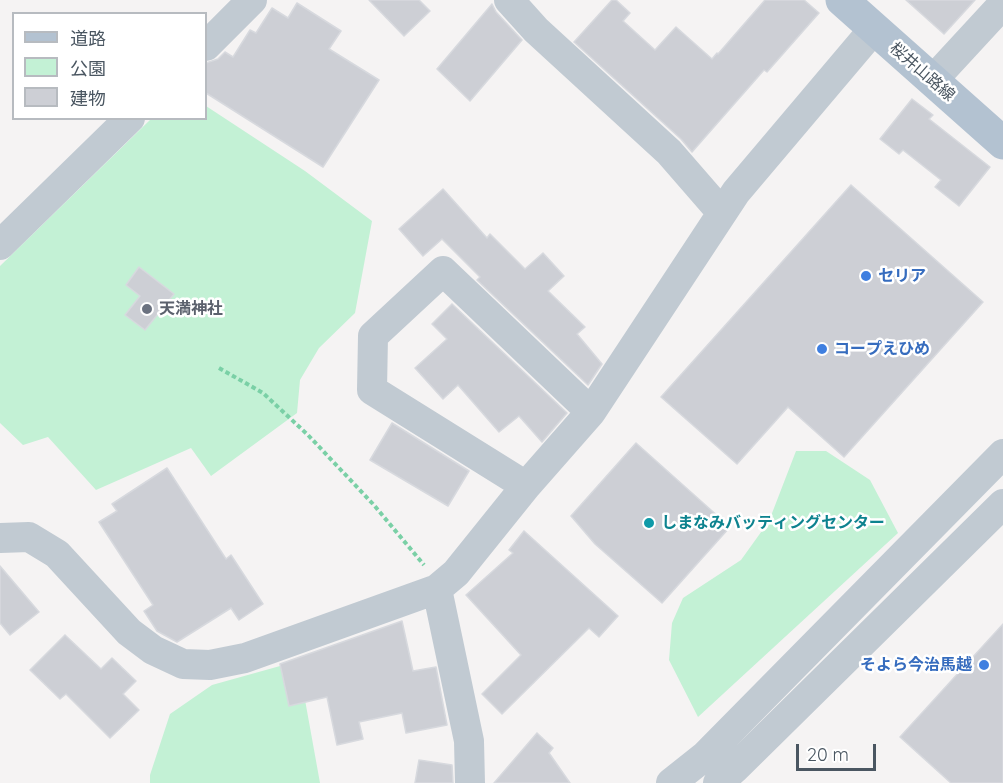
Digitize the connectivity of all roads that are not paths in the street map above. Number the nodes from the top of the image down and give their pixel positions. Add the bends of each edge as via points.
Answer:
1 (252, 0) edge
2 (509, 0) edge
3 (842, 0) edge
4 (1003, 4) edge
5 (873, 30) junction
6 (207, 44) edge
7 (932, 81) junction
8 (128, 120) edge
9 (1003, 143) edge
10 (722, 213) junction
11 (0, 245) edge
12 (591, 412) junction
13 (1003, 454) edge
14 (526, 486) junction
15 (1003, 504) edge
16 (0, 538) edge
17 (437, 590) junction
18 (471, 783) edge
19 (671, 783) edge
20 (718, 783) edge

1 - 6 street
2 - 10 street via 536,30 669,152
3 - 5 main road, 桜井山路線
4 - 7 street
5 - 7 main road, 桜井山路線
5 - 10 street
7 - 9 main road, 桜井山路線
8 - 11 street
10 - 12 street
12 - 14 street
12 - 14 street via 443,271 373,336 372,390
13 - 19 street via 705,756
14 - 17 street via 456,573
15 - 20 street
16 - 17 street via 29,537 57,554 129,632 153,650 183,664 210,665 245,658
17 - 18 street via 469,741

